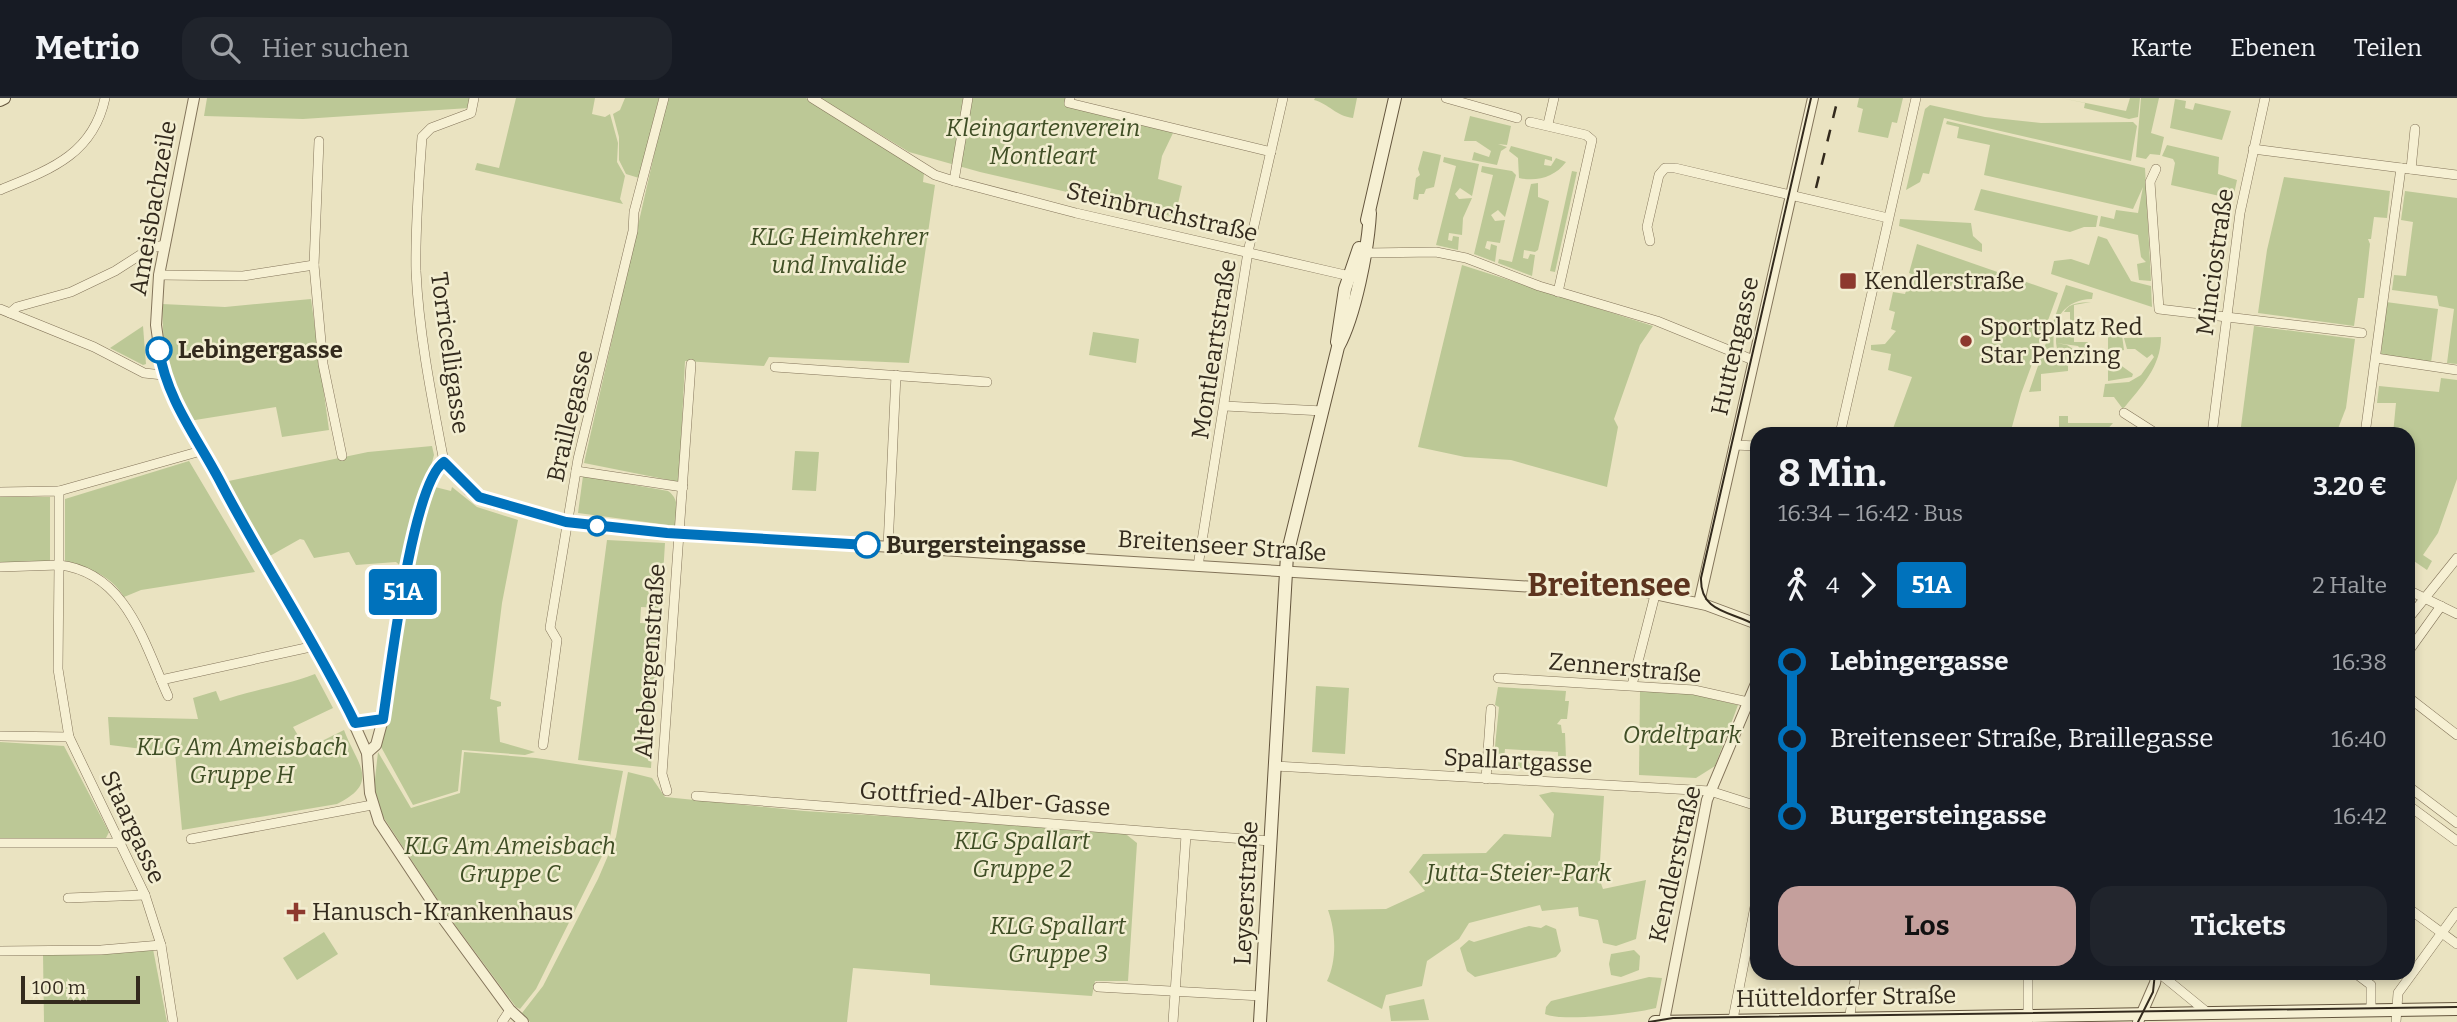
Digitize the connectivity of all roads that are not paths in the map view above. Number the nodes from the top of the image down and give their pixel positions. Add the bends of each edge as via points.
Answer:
1 (105, 98) edge
2 (194, 98) edge
3 (474, 98) edge
4 (663, 98) edge
5 (812, 98) edge
6 (968, 98) edge
7 (1283, 98) edge
8 (1395, 98) edge
9 (1447, 98) edge
10 (1554, 98) edge
11 (1813, 98) edge
12 (1916, 98) edge
13 (2265, 98) edge
14 (1070, 100) edge
15 (1517, 118) dead end
16 (1530, 122) dead end
17 (1548, 124) junction
18 (2415, 129) dead end
19 (319, 141) dead end
20 (2253, 149) junction
21 (1271, 152) junction
22 (2401, 168) junction
23 (2156, 169) dead end
24 (2412, 169) junction
25 (2457, 175) edge
26 (954, 181) junction
27 (0, 190) edge
28 (1791, 196) junction
29 (1370, 213) junction
30 (1888, 218) junction
31 (1650, 241) dead end
32 (165, 245) junction
33 (1248, 252) junction
34 (1366, 253) junction
35 (314, 265) junction
36 (159, 275) junction
37 (1354, 277) junction
38 (1558, 292) junction
39 (0, 309) edge
40 (10, 313) junction
41 (2226, 316) junction
42 (2379, 335) junction
43 (2376, 358) junction
44 (1754, 360) junction
45 (691, 365) dead end
46 (775, 367) dead end
47 (2457, 370) edge
48 (896, 374) junction
49 (163, 375) junction
50 (987, 382) dead end
51 (1224, 406) junction
52 (1323, 411) junction
53 (2124, 413) dead end
54 (1842, 427) edge
55 (2146, 427) edge
56 (2213, 427) edge
57 (2366, 427) edge
58 (1734, 444) junction
59 (1750, 445) edge
60 (201, 451) junction
61 (342, 456) dead end
62 (444, 462) junction
63 (576, 471) junction
64 (682, 487) junction
65 (59, 491) junction
66 (0, 492) edge
67 (566, 522) junction
68 (678, 534) junction
69 (888, 547) junction
70 (2457, 558) edge
71 (59, 565) junction
72 (1198, 566) junction
73 (0, 567) edge
74 (1288, 571) junction
75 (2415, 594) edge
76 (1655, 595) junction
77 (2426, 599) junction
78 (1699, 603) junction
79 (2441, 606) junction
80 (2415, 612) edge
81 (2457, 614) edge
82 (1750, 620) edge
83 (2415, 642) edge
84 (315, 646) junction
85 (1498, 678) dead end
86 (161, 680) junction
87 (1632, 685) junction
88 (168, 696) dead end
89 (1750, 697) edge
90 (1748, 702) junction
91 (2415, 702) edge
92 (1491, 709) dead end
93 (383, 719) junction
94 (355, 723) junction
95 (2457, 735) edge
96 (0, 736) edge
97 (69, 737) junction
98 (543, 745) dead end
99 (367, 753) junction
100 (1275, 766) junction
101 (1486, 779) junction
102 (667, 791) dead end
103 (1710, 791) junction
104 (2415, 791) edge
105 (696, 796) dead end
106 (1750, 804) edge
107 (372, 806) junction
108 (2415, 810) edge
109 (2457, 823) edge
110 (1186, 835) junction
111 (191, 839) dead end
112 (1270, 841) junction
113 (2457, 841) edge
114 (0, 843) edge
115 (120, 843) junction
116 (145, 895) junction
117 (68, 898) dead end
118 (2457, 912) edge
119 (2415, 913) edge
120 (1750, 932) edge
121 (2441, 933) junction
122 (2457, 944) edge
123 (161, 945) junction
124 (0, 951) edge
125 (2415, 969) edge
126 (1855, 980) edge
127 (2028, 980) edge
128 (2156, 980) edge
129 (2167, 980) edge
130 (2364, 980) edge
131 (2407, 980) edge
132 (1098, 987) dead end
133 (1176, 992) junction
134 (1261, 996) junction
135 (2457, 1009) edge
136 (510, 1010) junction
137 (2371, 1010) junction
138 (2216, 1016) edge
139 (2397, 1016) edge
140 (2309, 1017) edge
141 (2028, 1018) edge
142 (2140, 1018) edge
143 (1945, 1019) edge
144 (1733, 1020) junction
145 (1849, 1020) edge
146 (1755, 1021) edge
147 (173, 1022) edge
148 (502, 1022) edge
149 (523, 1022) edge
150 (1173, 1022) edge
151 (1259, 1022) edge
152 (1661, 1022) edge

1 - 27 street via 99,119 77,151 51,169
2 - 32 street, Ameisbachzeile
3 - 62 street, Torricelligasse via 471,114 431,128 422,137 418,295
4 - 63 street, Braillegasse
5 - 26 street, Steinbruchstraße via 935,174
6 - 26 street
7 - 21 street, Montleartstraße
8 - 29 main road
9 - 15 street
10 - 17 street
11 - 28 street, Huttengasse
12 - 30 street
13 - 20 street, Minciostraße
14 - 21 street
16 - 17 street
17 - 38 street via 1592,140
18 - 24 street
19 - 35 street
20 - 22 street
20 - 41 street, Minciostraße
21 - 33 street, Montleartstraße
22 - 24 street
22 - 42 street
23 - 41 street via 2150,181 2159,309
24 - 25 street
26 - 33 street, Steinbruchstraße
28 - 30 street
28 - 31 street via 1665,168 1647,227
28 - 44 street, Huttengasse
29 - 34 main road
29 - 37 main road
30 - 54 street
32 - 36 street, Ameisbachzeile
32 - 40 street via 151,248 71,292
33 - 37 street, Steinbruchstraße
33 - 51 street, Montleartstraße
34 - 37 main road
34 - 38 street via 1457,256
35 - 36 street via 243,276
35 - 61 street via 323,364
36 - 49 street, Ameisbachzeile via 156,325
37 - 52 main road, Leyserstraße
38 - 44 street via 1657,321
39 - 40 street
40 - 49 street via 94,346 144,373
41 - 42 street
41 - 56 street, Minciostraße
42 - 43 street
43 - 47 street
43 - 57 street
44 - 58 street, Huttengasse
45 - 64 street, Altebergenstraße
46 - 48 street
48 - 50 street
48 - 69 street
49 - 60 street, Ameisbachzeile
51 - 52 street
51 - 72 street, Montleartstraße
52 - 74 main road, Leyserstraße via 1294,519
53 - 55 street
58 - 59 street
58 - 78 street, Huttengasse
60 - 65 street
60 - 84 street, Ameisbachzeile
62 - 67 street, Breitenseer Straße via 479,497
62 - 93 street, Torricelligasse via 432,477 414,537
63 - 64 street
63 - 67 street, Braillegasse
64 - 68 street, Altebergenstraße
65 - 66 street
65 - 71 street, Staargasse
67 - 68 street, Breitenseer Straße
67 - 98 street, Braillegasse via 550,628 556,640
68 - 69 street, Breitenseer Straße
68 - 102 street, Altebergenstraße via 662,774
69 - 72 street, Breitenseer Straße
70 - 77 street
71 - 73 street
71 - 86 street via 88,570 114,590
71 - 97 street, Staargasse via 60,693
72 - 74 street, Breitenseer Straße
74 - 76 street, Breitenseer Straße via 1600,591 1618,586
74 - 100 main road, Leyserstraße
75 - 77 street
76 - 78 street, Breitenseer Straße
76 - 87 street
77 - 79 street
77 - 80 street
78 - 82 street, Breitenseer Straße
79 - 81 street
79 - 83 street
84 - 86 street
84 - 94 street, Ameisbachzeile
85 - 87 street, Zennerstraße
86 - 88 street
87 - 90 street, Zennerstraße via 1694,690
89 - 90 street, Kendlerstraße
90 - 103 street, Kendlerstraße
91 - 95 street
92 - 101 street
93 - 94 street
93 - 99 street, Torricelligasse via 376,745
94 - 99 street, Ameisbachzeile
96 - 97 street
97 - 115 street, Staargasse
99 - 107 street, Ameisbachzeile
100 - 101 street, Spallartgasse
100 - 112 main road, Leyserstraße
101 - 103 street, Spallartgasse
103 - 106 street, Spallartgasse
103 - 152 street, Kendlerstraße
104 - 109 street
105 - 110 street, Gottfried-Alber-Gasse
107 - 111 street
107 - 136 street, Ameisbachzeile via 444,920
108 - 113 street
110 - 112 street, Gottfried-Alber-Gasse
110 - 133 street
112 - 134 main road, Leyserstraße
114 - 115 street
115 - 116 street, Staargasse
116 - 117 street
116 - 123 street, Staargasse
118 - 121 street
119 - 121 street
120 - 144 street
121 - 122 street
121 - 125 street
123 - 124 street
123 - 147 street, Staargasse
126 - 145 street
127 - 141 street
128 - 142 street
129 - 138 street
130 - 137 street via 2371,985
131 - 139 street via 2398,993
132 - 133 street
133 - 134 street
133 - 150 street
134 - 151 main road, Leyserstraße
135 - 139 main road, Hütteldorfer Straße
136 - 148 street
136 - 149 street, Ameisbachzeile
137 - 139 main road, Hütteldorfer Straße
137 - 140 main road, Hütteldorfer Straße
138 - 140 main road, Hütteldorfer Straße
138 - 142 main road, Hütteldorfer Straße
141 - 142 main road, Hütteldorfer Straße
141 - 143 main road, Hütteldorfer Straße
143 - 145 main road, Hütteldorfer Straße
144 - 146 main road, Hütteldorfer Straße
144 - 152 main road, Hütteldorfer Straße
145 - 146 main road, Hütteldorfer Straße

